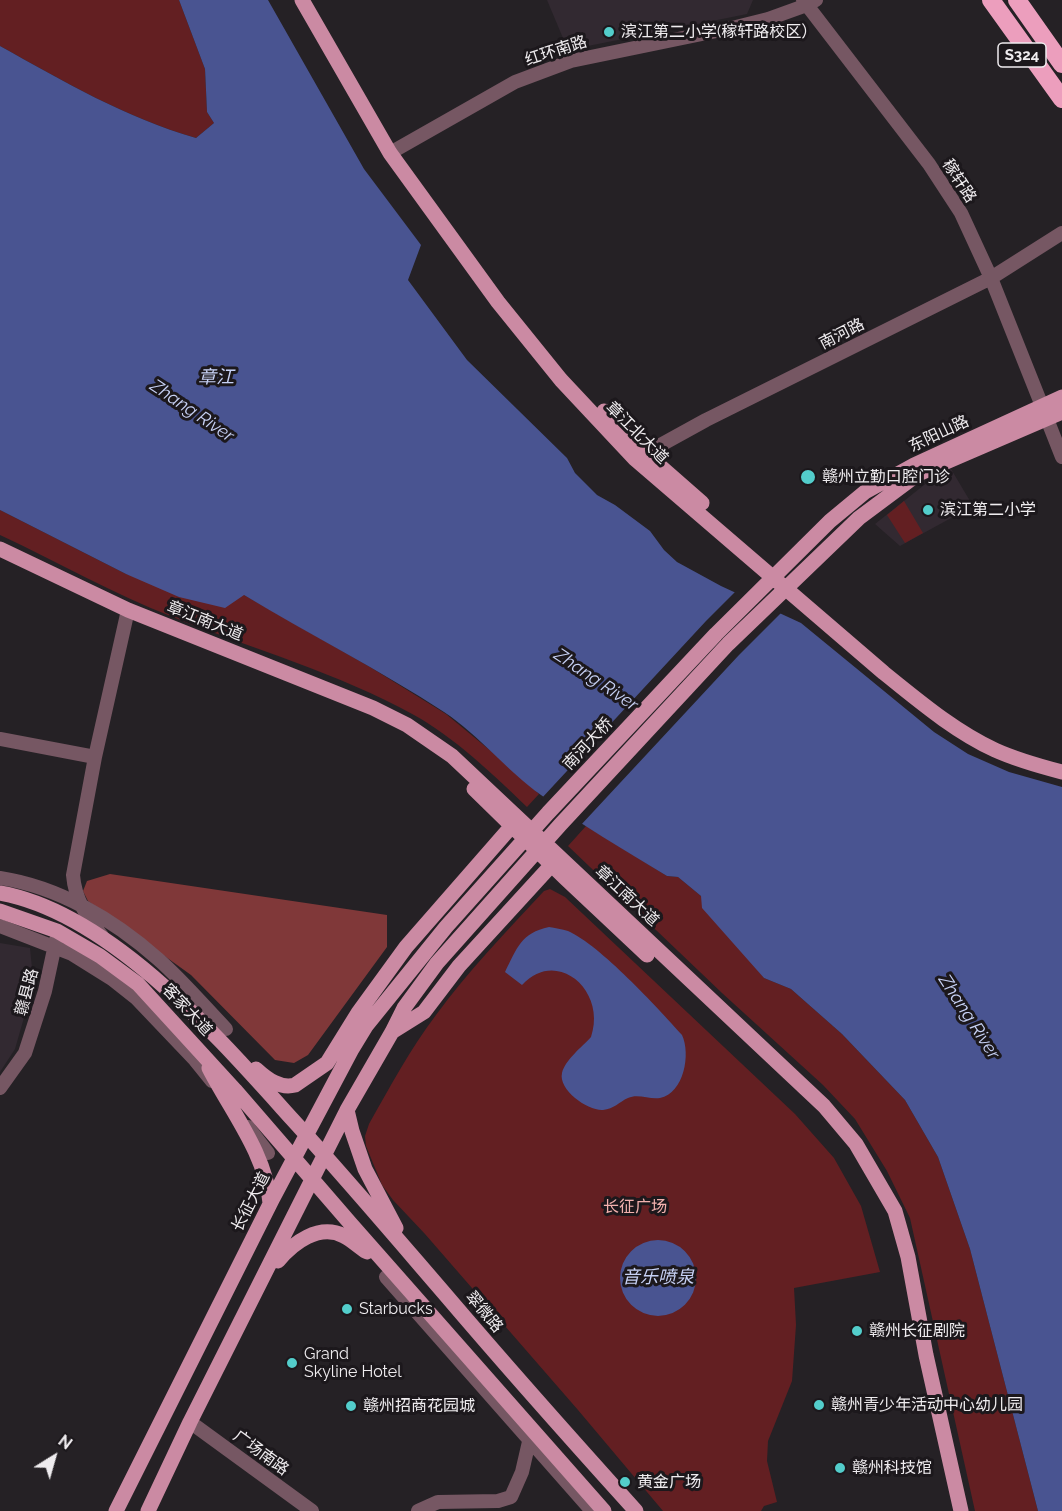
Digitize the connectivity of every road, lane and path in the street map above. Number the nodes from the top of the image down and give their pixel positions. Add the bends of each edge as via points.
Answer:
1 (302, 0) edge
2 (313, 0) edge
3 (982, 0) edge
4 (990, 0) edge
5 (1005, 0) edge
6 (1015, 0) edge
7 (809, 2) edge
8 (1062, 65) edge
9 (1062, 80) edge
10 (1062, 99) edge
11 (1062, 110) edge
12 (394, 150) junction
13 (1062, 233) edge
14 (991, 278) junction
15 (1062, 397) edge
16 (1045, 412) junction
17 (1062, 412) edge
18 (640, 456) junction
19 (1062, 457) edge
20 (811, 538) joint
21 (0, 549) edge
22 (0, 560) edge
23 (127, 615) junction
24 (0, 739) edge
25 (96, 757) junction
26 (1062, 765) edge
27 (1062, 772) edge
28 (515, 822) junction
29 (559, 857) junction
30 (73, 875) junction
31 (0, 878) edge
32 (51, 891) junction
33 (0, 893) edge
34 (26, 900) junction
35 (81, 905) junction
36 (0, 911) edge
37 (0, 926) edge
38 (446, 927) joint
39 (57, 931) junction
40 (105, 941) junction
41 (54, 947) junction
42 (397, 988) junction
43 (362, 1007) junction
44 (392, 1032) junction
45 (221, 1033) junction
46 (345, 1034) junction
47 (199, 1050) junction
48 (344, 1064) junction
49 (0, 1088) edge
50 (223, 1096) junction
51 (347, 1110) junction
52 (306, 1134) junction
53 (268, 1153) dead end
54 (325, 1155) junction
55 (294, 1158) junction
56 (313, 1180) junction
57 (270, 1203) junction
58 (407, 1250) junction
59 (389, 1273) junction
60 (266, 1274) junction
61 (190, 1422) junction
62 (531, 1434) junction
63 (116, 1511) edge
64 (148, 1511) edge
65 (312, 1511) edge
66 (418, 1511) edge
67 (592, 1511) edge
68 (604, 1511) edge
69 (636, 1511) edge
70 (952, 1511) edge
71 (961, 1511) edge

1 - 12 main road, 章江北大道
2 - 12 main road, 章江北大道
3 - 11 main road, S324
4 - 10 highway
5 - 9 highway
6 - 8 highway
7 - 12 street, 红环南路 via 736,27 571,61 515,82
7 - 14 street, 稼轩路 via 929,164 961,213
12 - 18 main road, 章江北大道 via 506,298
13 - 14 street, 南河路
14 - 16 street, 稼轩路
14 - 18 street, 南河路
15 - 16 main road, 东阳山路
16 - 17 main road, 东阳山路
16 - 19 street, 稼轩路
16 - 20 main road, 东阳山路 via 914,465 865,492
16 - 44 main road, 东阳山路 via 918,474 823,551 720,652 459,938 412,995
18 - 26 main road, 章江北大道 via 924,696 998,743
18 - 27 main road, 章江北大道 via 922,704 996,750
20 - 38 main road, 南河大桥 via 708,642
21 - 23 main road, 章江南大道
22 - 23 main road, 章江南大道
23 - 25 street
23 - 28 main road, 章江南大道 via 316,685 407,725 452,756
24 - 25 street
25 - 30 street
28 - 29 main road, 章江南大道
28 - 43 main road via 417,934
28 - 70 main road, 章江南大道 via 565,878 818,1113 849,1149 887,1214 901,1259
29 - 44 main road via 467,957 424,1012
29 - 71 main road, 章江南大道 via 824,1106 856,1144 895,1211 909,1257 926,1355
30 - 32 street
30 - 35 street
31 - 32 street
32 - 34 street
32 - 35 street
33 - 34 main road, 客家大道
34 - 40 main road, 客家大道 via 58,912
35 - 40 street
35 - 45 street via 118,927 159,960
36 - 39 main road, 客家大道
37 - 41 street
38 - 42 main road, 长征大道
39 - 41 street, 赣县路
39 - 47 main road, 客家大道 via 138,984
40 - 45 main road, 客家大道 via 149,972
41 - 49 street, 赣县路 via 25,1053
41 - 50 street via 92,966 136,998
42 - 43 main road
42 - 48 main road, 长征大道 via 366,1026
43 - 46 main road
44 - 51 main road
45 - 46 main road via 270,1080 289,1087 327,1063
45 - 52 main road, 客家大道
46 - 48 main road
47 - 50 main road
47 - 55 main road, 客家大道
48 - 52 main road, 长征大道
50 - 53 street
50 - 57 main road via 265,1174
51 - 54 main road
51 - 58 main road via 365,1169
52 - 54 main road, 翠微路
52 - 55 main road, 长征大道
54 - 56 main road
54 - 58 main road, 翠微路
55 - 56 main road, 客家大道
55 - 57 main road, 长征大道
56 - 59 main road
56 - 60 main road
57 - 63 main road, 长征大道
58 - 69 main road, 翠微路
59 - 60 main road via 343,1235 325,1232 299,1241
59 - 62 main road
60 - 61 main road
61 - 64 main road
61 - 65 street, 广场南路
62 - 66 street via 511,1497 498,1502 438,1502
62 - 67 street
62 - 68 main road

